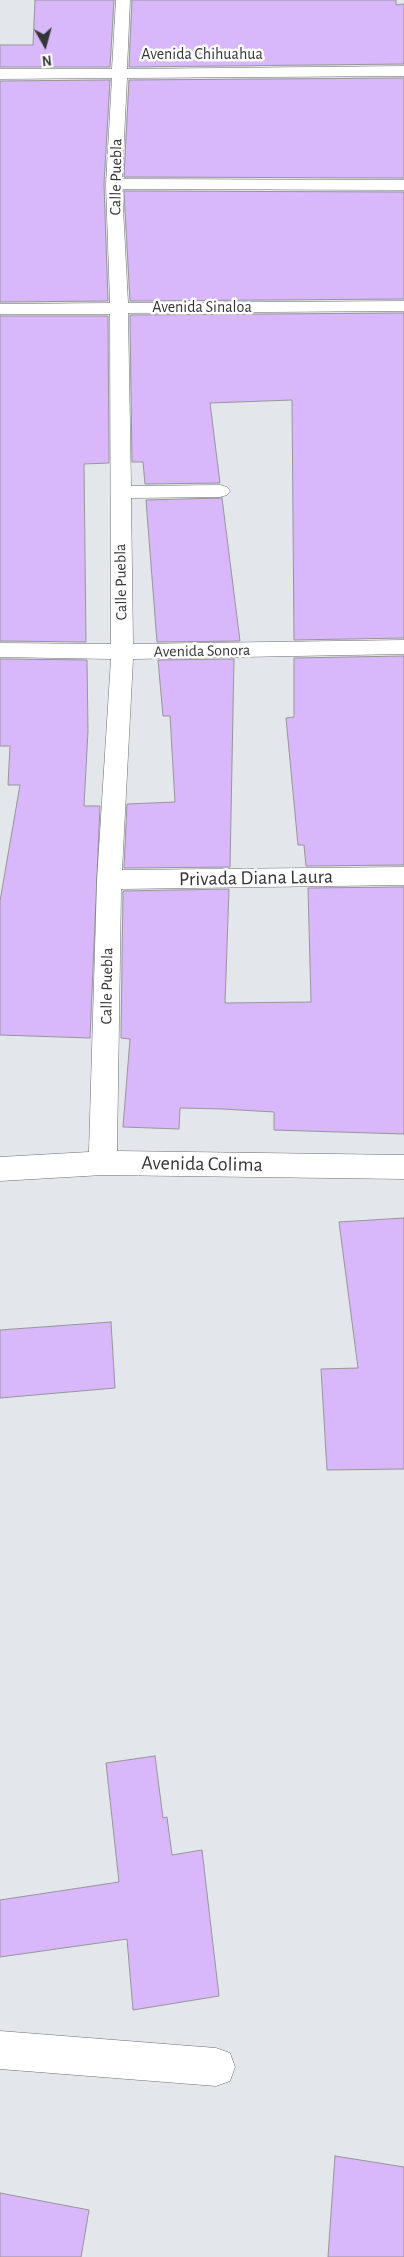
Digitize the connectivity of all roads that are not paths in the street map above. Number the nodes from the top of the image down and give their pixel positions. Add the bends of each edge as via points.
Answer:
1 (123, 0) edge
2 (404, 71) edge
3 (119, 72) junction
4 (0, 74) edge
5 (114, 184) junction
6 (404, 184) edge
7 (404, 306) edge
8 (119, 307) junction
9 (0, 310) edge
10 (220, 491) dead end
11 (119, 492) junction
12 (404, 647) edge
13 (0, 650) edge
14 (122, 652) junction
15 (404, 876) edge
16 (109, 880) junction
17 (103, 1163) junction
18 (404, 1166) edge
19 (0, 1169) edge
20 (0, 2050) edge
21 (216, 2067) dead end

1 - 3 street, Calle Puebla
2 - 3 street, Avenida Chihuahua
3 - 4 street, Avenida Chihuahua
3 - 5 street, Calle Puebla
5 - 6 street
5 - 8 street, Calle Puebla
7 - 8 street, Avenida Sinaloa
8 - 9 street, Avenida Sinaloa
8 - 11 street, Calle Puebla
10 - 11 street
11 - 14 street, Calle Puebla
12 - 14 street, Avenida Sonora
13 - 14 street, Avenida Sonora
14 - 16 street, Calle Puebla
15 - 16 street, Privada Diana Laura
16 - 17 street, Calle Puebla
17 - 18 street, Avenida Colima
17 - 19 street, Avenida Colima
20 - 21 street

